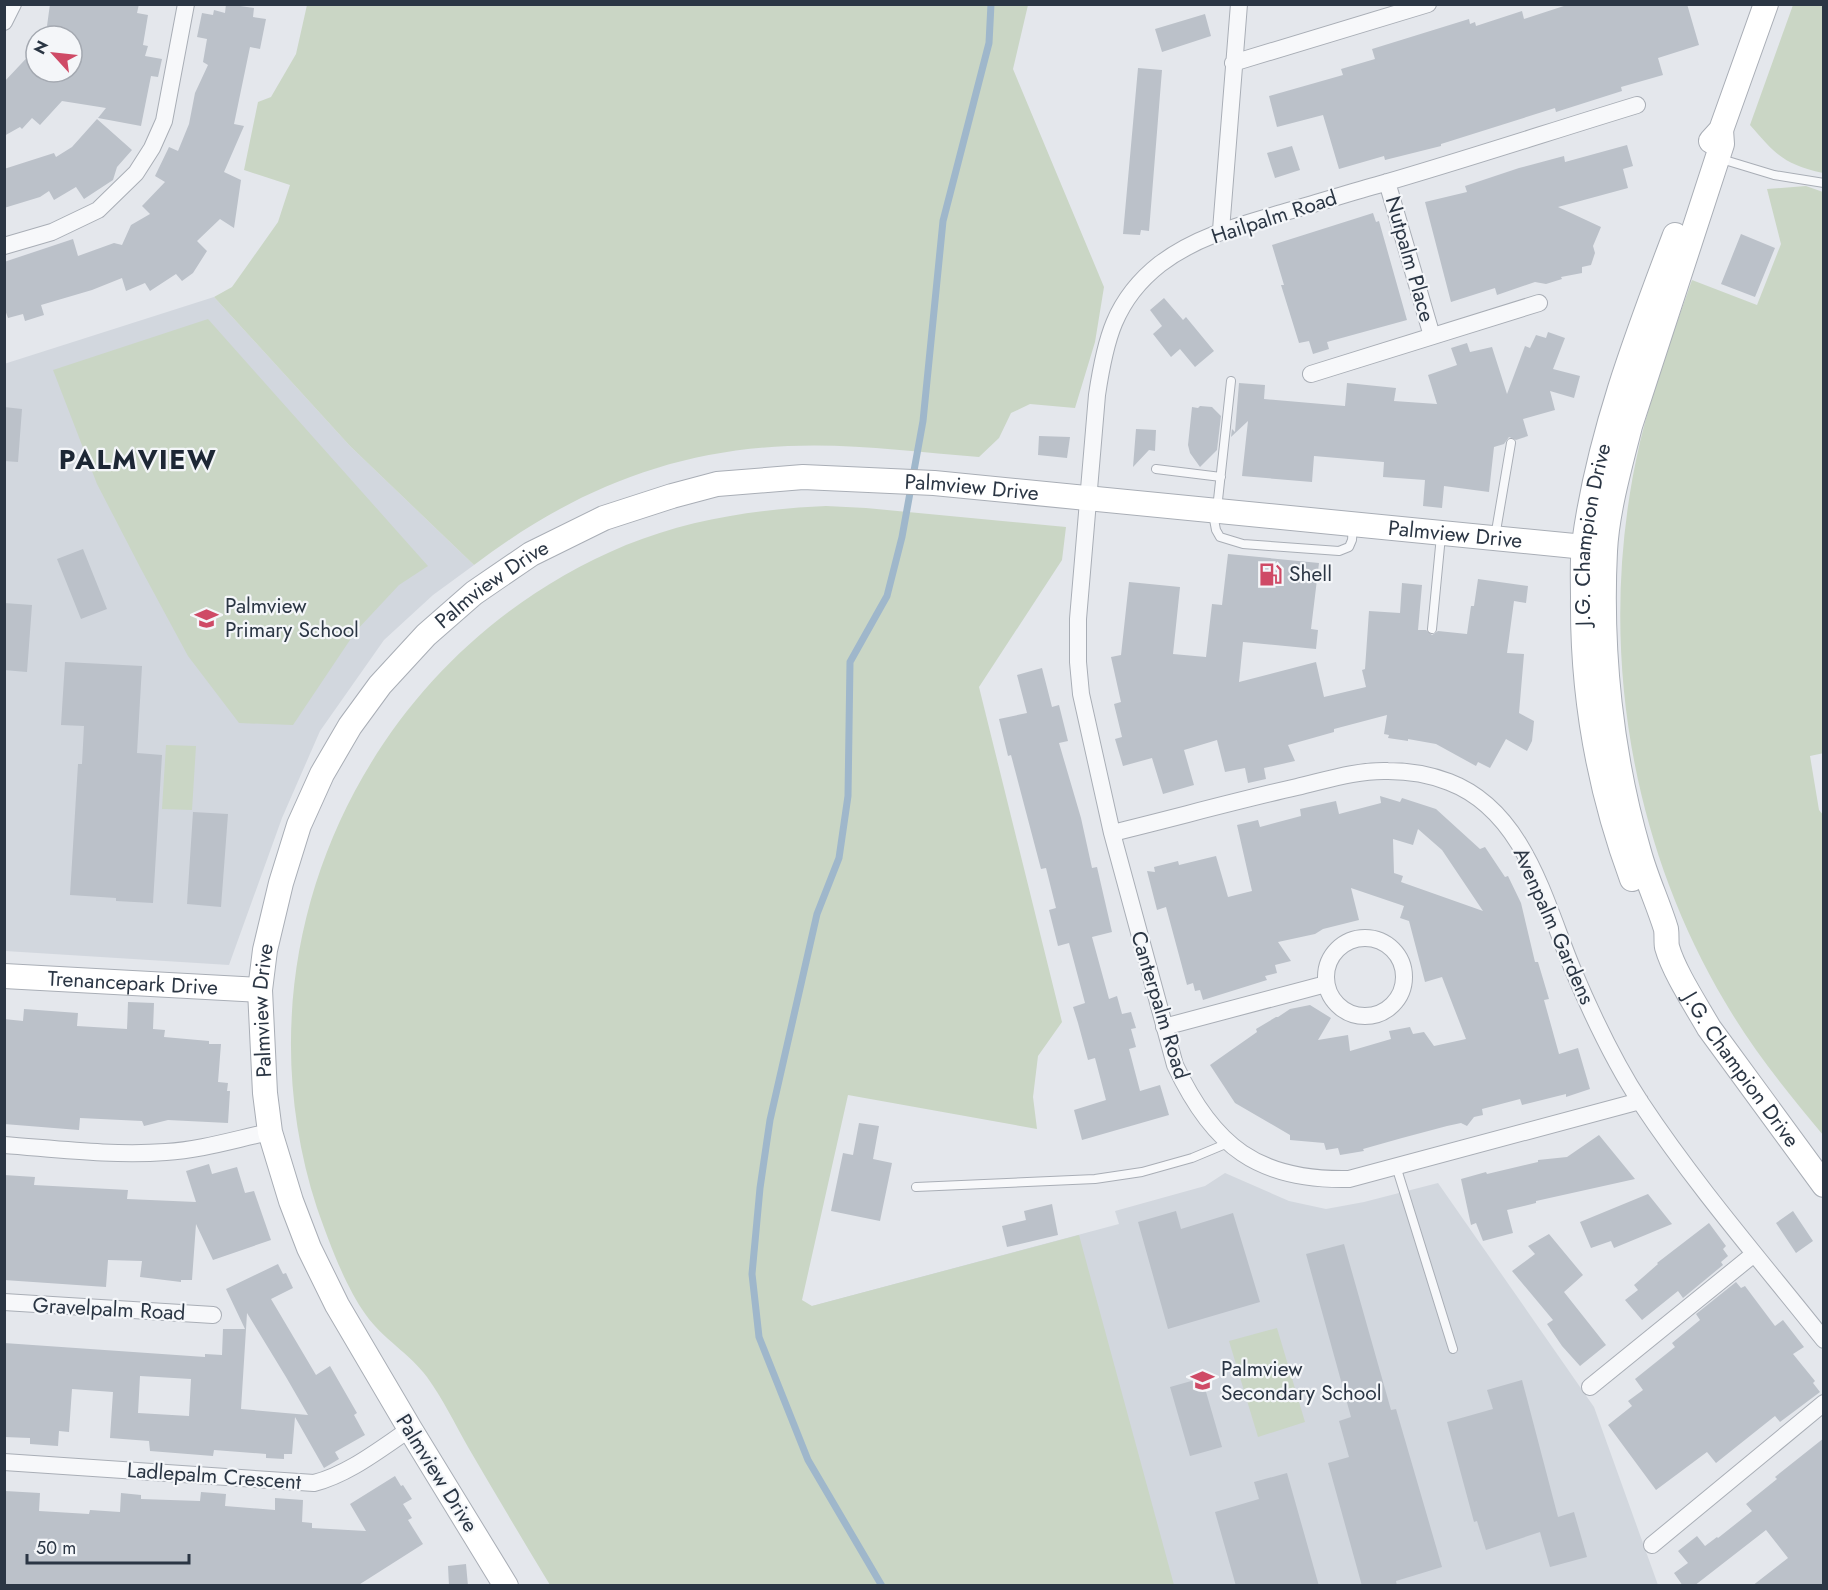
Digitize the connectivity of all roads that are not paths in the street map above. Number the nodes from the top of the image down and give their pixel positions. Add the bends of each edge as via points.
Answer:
1 (13, 4) edge
2 (186, 4) edge
3 (1239, 4) edge
4 (1428, 4) edge
5 (1766, 4) edge
6 (4, 22) edge
7 (1233, 63) junction
8 (1637, 105) dead end
9 (1721, 130) junction
10 (1718, 158) junction
11 (1824, 176) edge
12 (1808, 180) junction
13 (1387, 182) junction
14 (1824, 183) edge
15 (1221, 230) junction
16 (4, 246) edge
17 (1539, 303) dead end
18 (1432, 336) junction
19 (1311, 374) dead end
20 (1231, 381) dead end
21 (1511, 443) dead end
22 (1156, 469) dead end
23 (1221, 477) junction
24 (1089, 500) junction
25 (1215, 512) junction
26 (1442, 532) junction
27 (1495, 538) junction
28 (1594, 547) junction
29 (1432, 629) dead end
30 (1112, 833) junction
31 (4, 976) edge
32 (1326, 984) junction
33 (260, 990) junction
34 (1164, 1027) junction
35 (1640, 1101) junction
36 (270, 1132) junction
37 (1228, 1143) junction
38 (4, 1145) edge
39 (1396, 1166) junction
40 (1824, 1185) edge
41 (916, 1187) dead end
42 (1754, 1254) junction
43 (4, 1302) edge
44 (213, 1315) dead end
45 (1824, 1340) edge
46 (1453, 1349) dead end
47 (1590, 1387) dead end
48 (1824, 1404) edge
49 (410, 1429) junction
50 (4, 1462) edge
51 (1652, 1545) dead end
52 (506, 1586) edge

1 - 6 street
2 - 16 street via 164,121 136,173 98,210 52,232
3 - 7 street
4 - 7 street
5 - 9 street, J.G. Champion Drive
7 - 15 street
8 - 13 street, Hailpalm Road
9 - 10 street, J.G. Champion Drive
9 - 28 street, J.G. Champion Drive via 1710,142 1640,326 1602,455
10 - 12 lane via 1794,180
10 - 28 street, J.G. Champion Drive
11 - 12 lane
12 - 14 lane
13 - 15 street, Hailpalm Road
13 - 18 street, Nutpalm Place
15 - 24 street, Hailpalm Road via 1159,265 1118,313 1102,362
17 - 18 street, Nutpalm Place
18 - 19 street, Nutpalm Place
20 - 23 lane
21 - 27 lane
22 - 23 lane
23 - 25 lane
24 - 25 street, Palmview Drive
24 - 30 street, Canterpalm Road via 1078,662 1085,719
24 - 33 street, Palmview Drive via 863,479 803,477 717,484 604,518 531,554 474,593 426,635 380,685 350,726 299,825 265,950
25 - 26 street, Palmview Drive
26 - 27 street, Palmview Drive
26 - 29 lane
27 - 28 street, Palmview Drive
28 - 40 street, J.G. Champion Drive via 1584,666 1590,722 1615,832 1635,888 1658,939 1667,946 1709,1028
30 - 34 street, Canterpalm Road
30 - 35 street, Avenpalm Gardens via 1358,773 1389,771 1450,782 1497,814 1518,842 1597,1022
31 - 33 street, Trenancepark Drive
32 - 32 street via 1330,958 1349,941 1362,938 1386,944 1402,964 1404,977 1396,1001 1375,1015 1349,1013 1331,996
32 - 34 street
33 - 36 street, Palmview Drive
34 - 37 street, Canterpalm Road via 1174,1065 1186,1090
35 - 39 street, Canterpalm Road
35 - 42 street, Avenpalm Gardens
36 - 38 street via 158,1153
36 - 49 street, Palmview Drive via 309,1248 337,1305
37 - 39 street, Canterpalm Road via 1253,1161 1283,1173 1319,1180 1349,1179
37 - 41 lane via 1142,1172
39 - 46 lane
42 - 45 street, Avenpalm Gardens
42 - 47 street
43 - 44 street, Gravelpalm Road
48 - 51 street
49 - 50 street, Ladlepalm Crescent via 365,1460 314,1483
49 - 52 street, Palmview Drive

